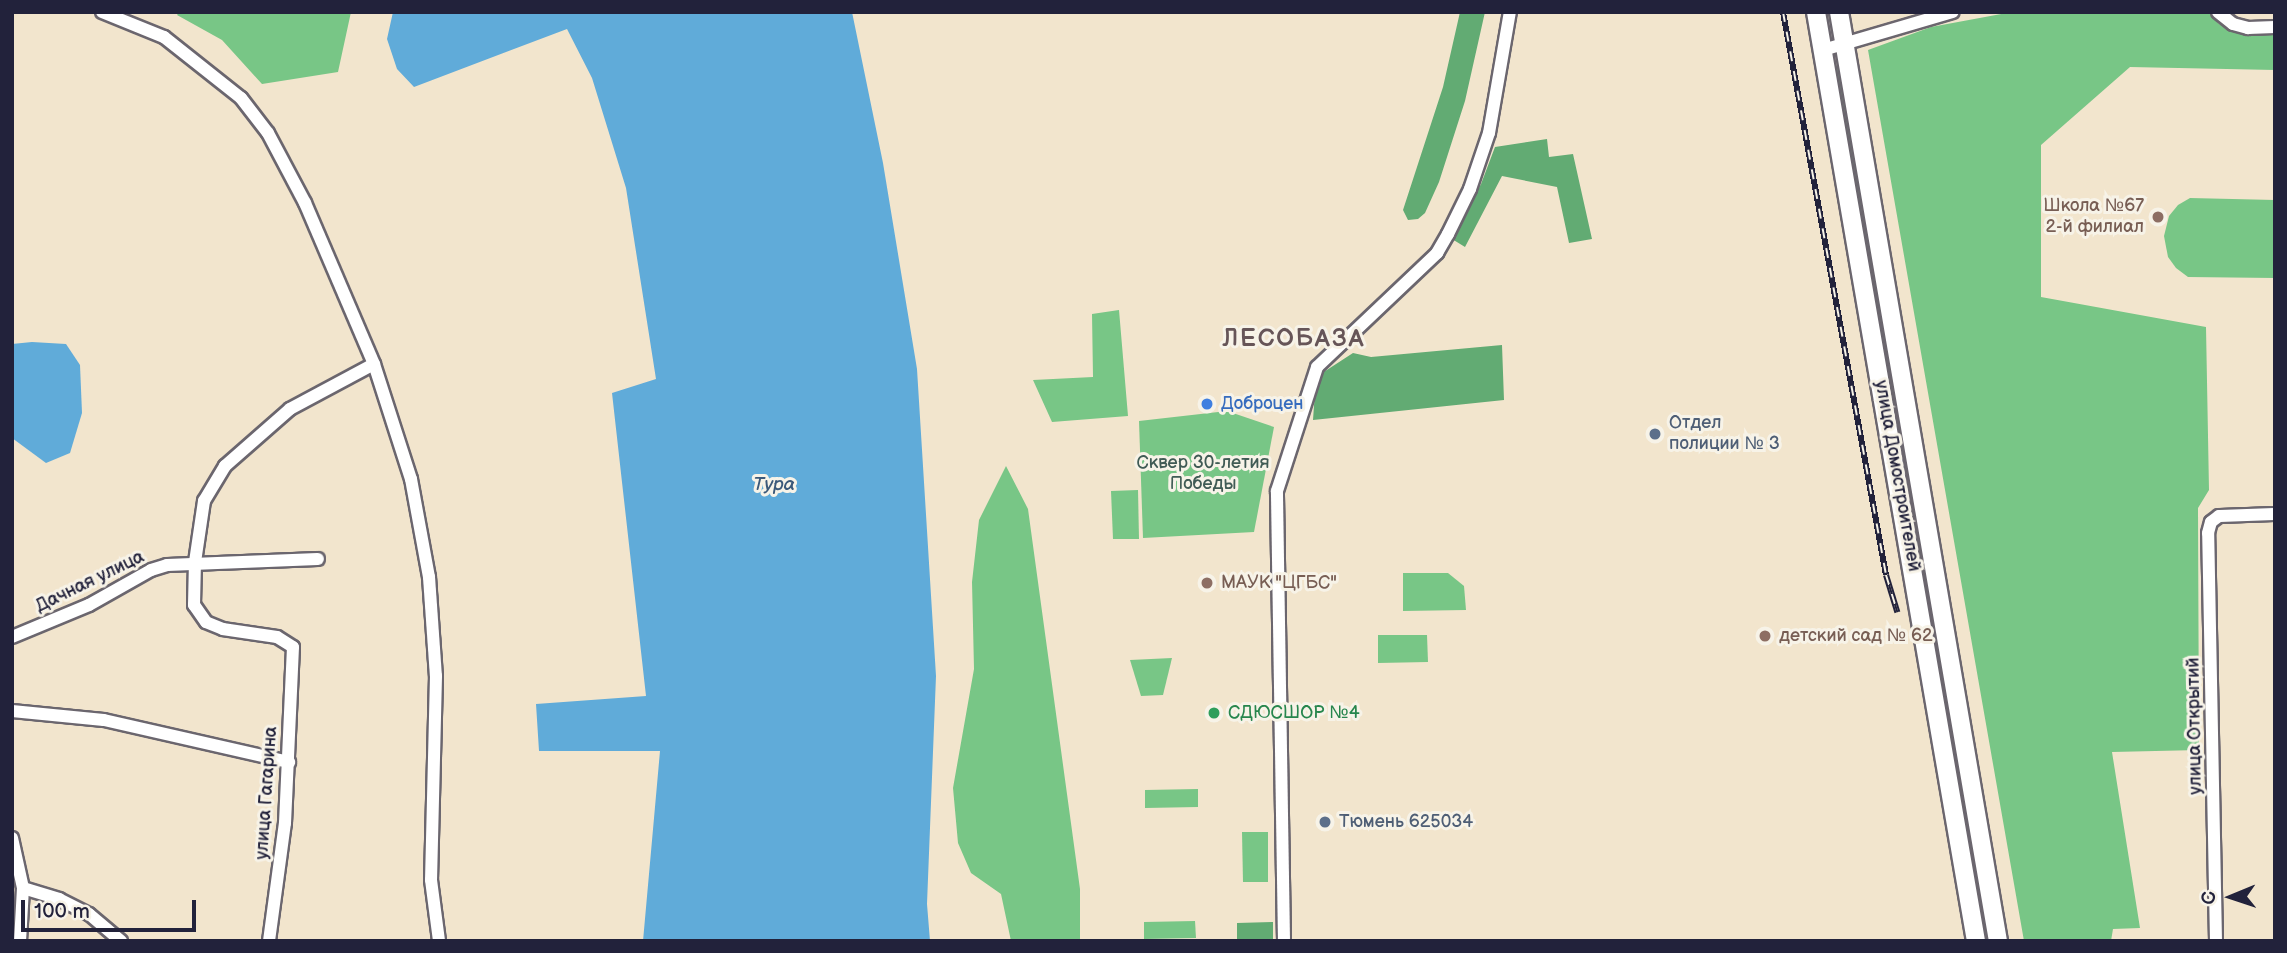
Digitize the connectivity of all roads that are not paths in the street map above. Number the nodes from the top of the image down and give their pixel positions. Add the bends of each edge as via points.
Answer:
1 (102, 12) edge
2 (1510, 12) edge
3 (1816, 12) edge
4 (1839, 12) edge
5 (1953, 12) edge
6 (2218, 12) edge
7 (2275, 27) edge
8 (1845, 44) junction
9 (1823, 50) junction
10 (374, 364) junction
11 (2275, 514) edge
12 (318, 559) dead end
13 (195, 562) junction
14 (12, 637) edge
15 (12, 711) edge
16 (289, 762) junction
17 (12, 838) edge
18 (23, 888) junction
19 (20, 941) edge
20 (121, 941) edge
21 (269, 941) edge
22 (439, 941) edge
23 (1284, 941) edge
24 (1976, 941) edge
25 (1998, 941) edge
26 (2216, 941) edge

1 - 10 street via 164,37 241,98 268,133 304,202
2 - 23 street via 1489,133 1470,190 1448,234 1437,253 1317,367 1288,452 1276,504
3 - 9 main road, улица Домостроителей
4 - 8 main road, улица Домостроителей
5 - 8 street
6 - 7 street via 2248,28
8 - 9 street
8 - 25 main road, улица Домостроителей
9 - 24 main road, улица Домостроителей
10 - 13 street via 290,409 225,466 204,501
10 - 22 street via 411,479 429,577 436,676 431,880
11 - 26 street, улица Открытий via 2219,516 2208,533
12 - 13 street, Дачная улица
13 - 14 street, Дачная улица via 151,570 89,605
13 - 16 street, улица Гагарина via 194,605 206,622 277,637 293,647
15 - 16 street via 104,720
16 - 21 street, улица Гагарина
17 - 18 street
18 - 19 street
18 - 20 street via 89,914

